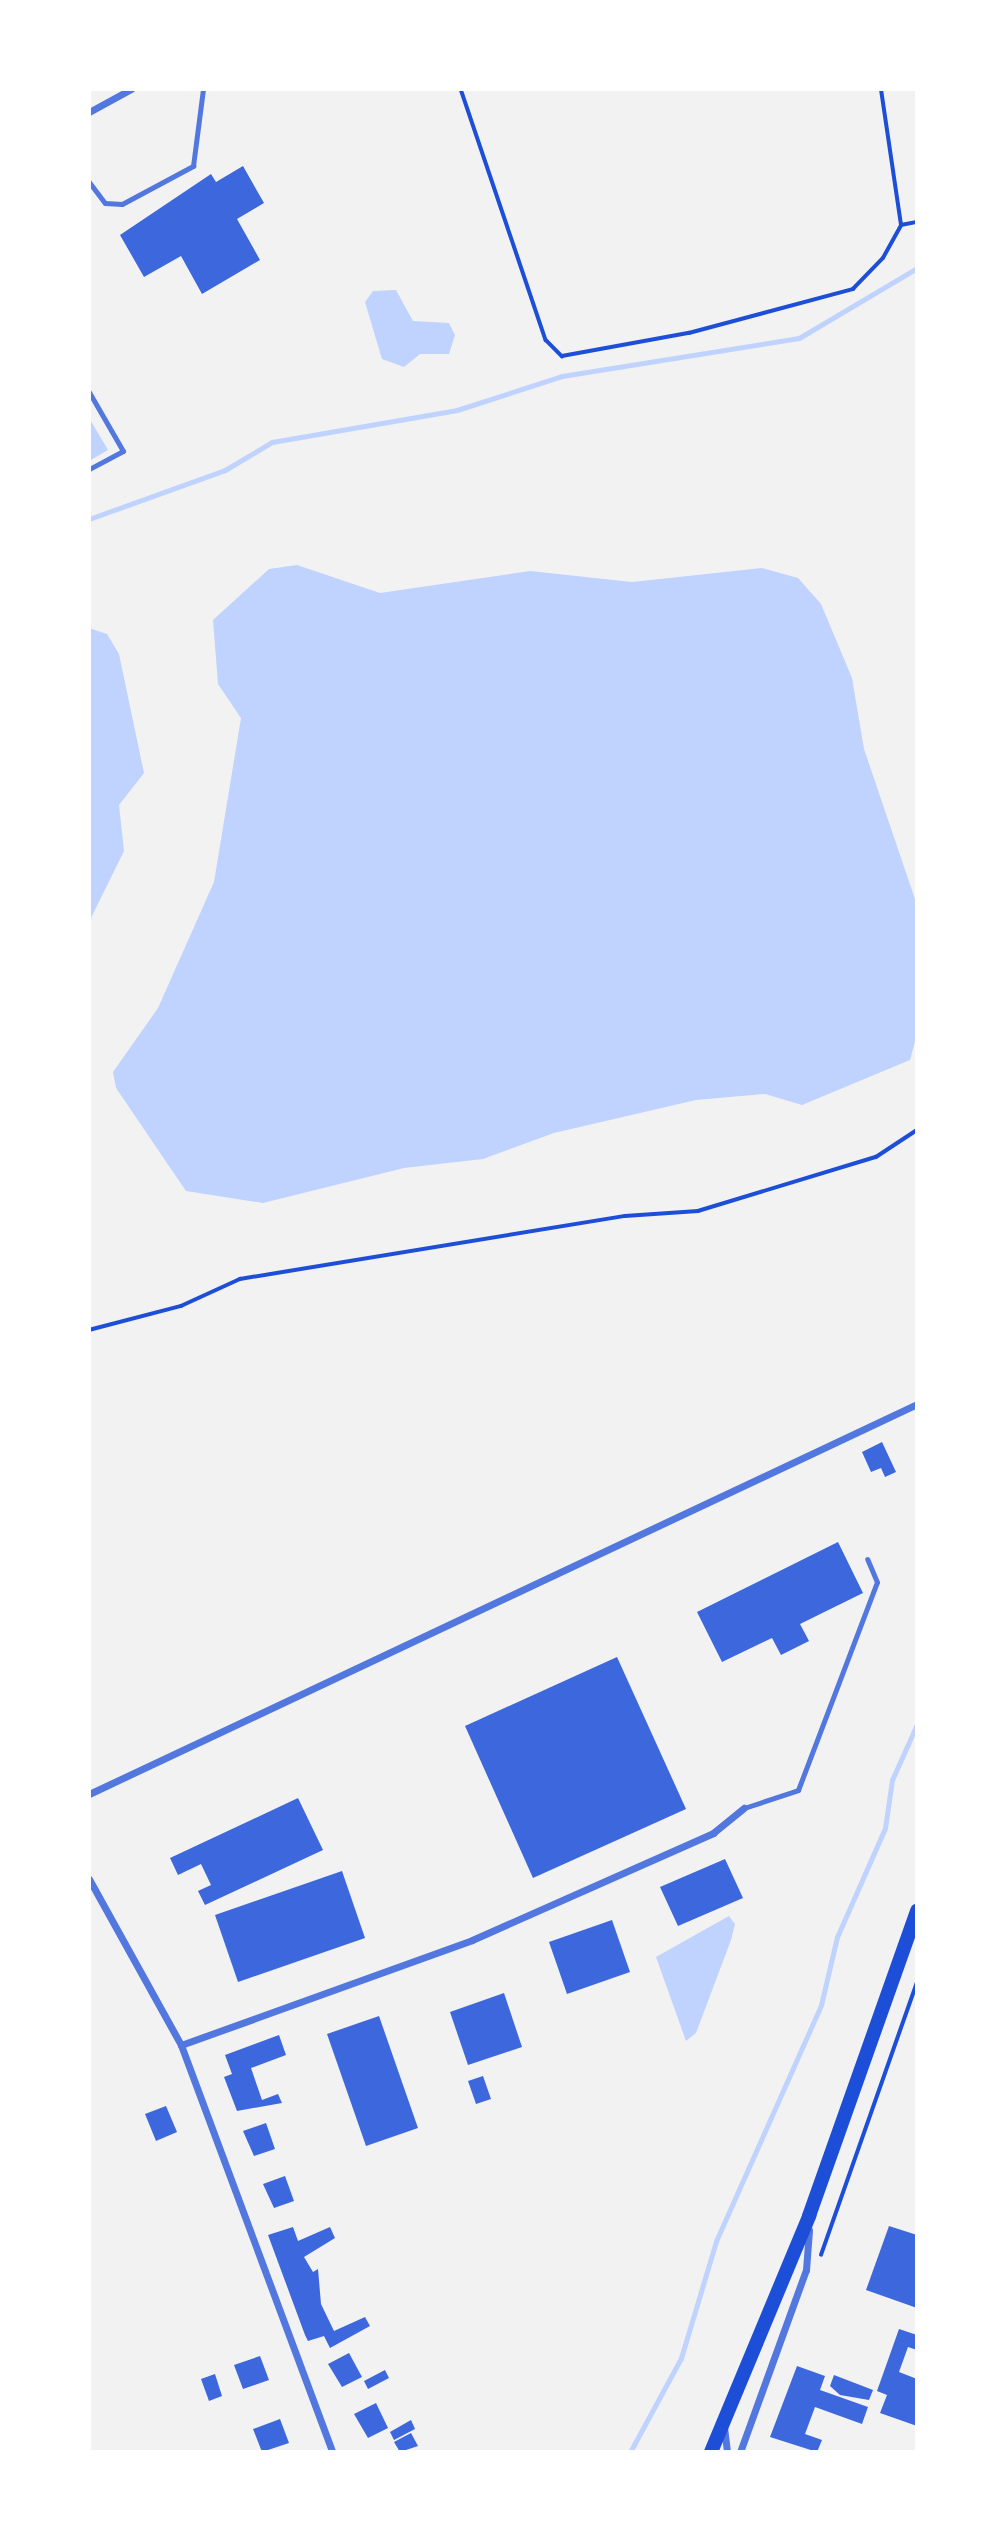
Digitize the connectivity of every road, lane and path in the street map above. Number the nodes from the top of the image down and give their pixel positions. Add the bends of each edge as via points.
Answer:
1 (131, 89) edge
2 (203, 89) edge
3 (461, 89) edge
4 (881, 89) edge
5 (89, 112) edge
6 (89, 182) edge
7 (917, 222) edge
8 (901, 225) junction
9 (89, 392) edge
10 (89, 469) edge
11 (917, 1130) edge
12 (89, 1330) edge
13 (917, 1404) edge
14 (867, 1559) dead end
15 (89, 1794) edge
16 (744, 1808) joint
17 (89, 1879) edge
18 (915, 1921) edge
19 (917, 1983) edge
20 (181, 2045) junction
21 (809, 2216) junction
22 (817, 2267) dead end
23 (724, 2426) junction
24 (332, 2452) edge
25 (711, 2452) edge
26 (727, 2452) edge
27 (740, 2452) edge

1 - 5 street
2 - 6 lane via 193,166 122,204 105,204
3 - 8 path via 546,340 562,356 829,299 853,289 883,258
4 - 8 path
7 - 8 path
9 - 10 lane via 123,451
11 - 12 path via 876,1157 698,1211 625,1216 240,1279 181,1306
13 - 15 street
14 - 16 lane via 877,1582 798,1790
16 - 20 street via 713,1833 471,1940
17 - 20 street
18 - 21 main road
19 - 22 path
20 - 24 street
21 - 23 main road
21 - 27 street via 806,2270
23 - 25 main road
23 - 26 street

